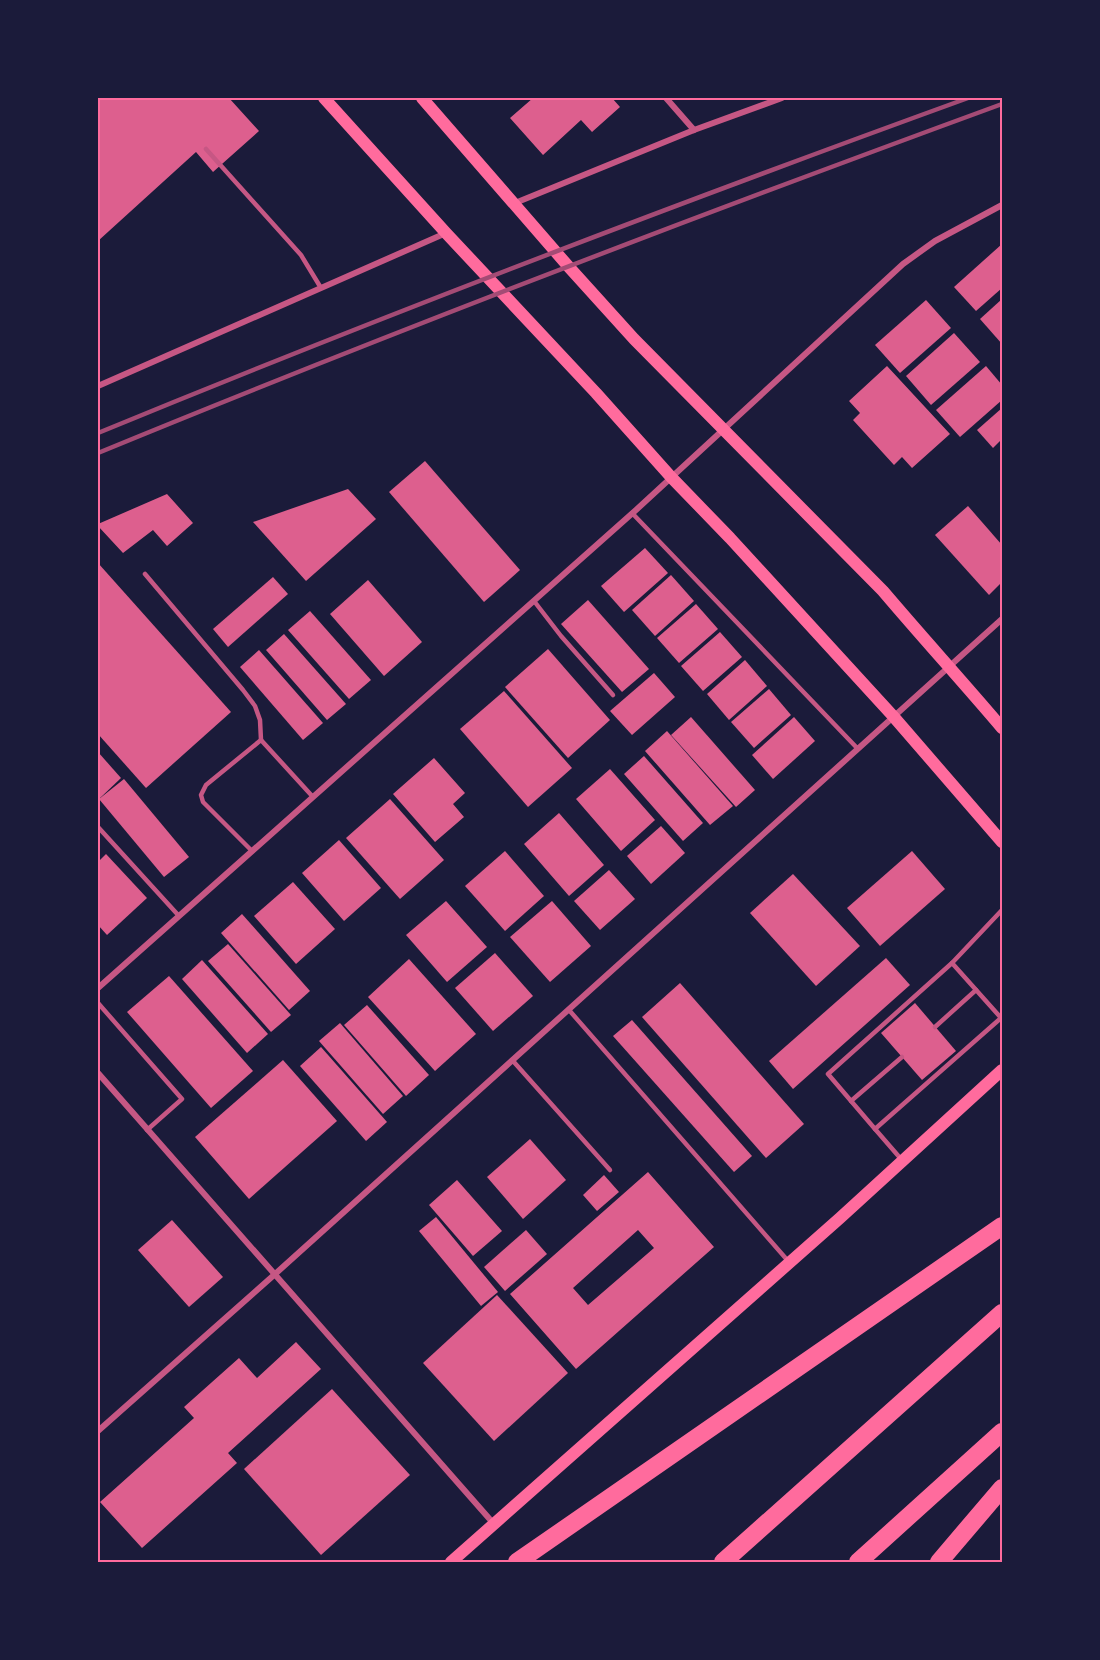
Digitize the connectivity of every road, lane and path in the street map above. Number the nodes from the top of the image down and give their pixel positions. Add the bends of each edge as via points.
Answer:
1 (324, 98) edge
2 (422, 98) edge
3 (666, 98) edge
4 (782, 98) edge
5 (694, 130) junction
6 (206, 149) dead end
7 (515, 203) junction
8 (1002, 205) edge
9 (446, 233) junction
10 (321, 288) junction
11 (98, 386) edge
12 (723, 429) junction
13 (671, 477) junction
14 (632, 513) junction
15 (144, 574) dead end
16 (534, 601) junction
17 (1002, 619) edge
18 (950, 667) junction
19 (613, 695) dead end
20 (893, 717) junction
21 (1002, 728) edge
22 (261, 740) junction
23 (858, 749) junction
24 (313, 797) junction
25 (98, 827) edge
26 (1002, 842) edge
27 (252, 851) junction
28 (1002, 910) edge
29 (179, 916) junction
30 (952, 963) junction
31 (98, 988) edge
32 (976, 990) junction
33 (98, 1003) edge
34 (569, 1010) junction
35 (1002, 1019) edge
36 (935, 1027) dead end
37 (902, 1057) dead end
38 (513, 1060) junction
39 (1002, 1070) edge
40 (98, 1073) edge
41 (851, 1101) junction
42 (875, 1129) junction
43 (147, 1130) junction
44 (902, 1161) junction
45 (610, 1170) dead end
46 (1002, 1226) edge
47 (789, 1262) junction
48 (274, 1275) junction
49 (1002, 1313) edge
50 (98, 1431) edge
51 (1002, 1432) edge
52 (1002, 1488) edge
53 (494, 1524) junction
54 (451, 1563) edge
55 (517, 1563) edge
56 (723, 1563) edge
57 (858, 1563) edge
58 (939, 1563) edge

1 - 9 main road
2 - 7 main road
3 - 5 street
4 - 5 street
5 - 7 street
6 - 10 lane via 301,255
7 - 12 main road via 634,339
8 - 12 street via 935,241 903,264
9 - 10 street
9 - 13 main road
10 - 11 street
12 - 13 street
12 - 18 main road via 875,583
13 - 14 street
13 - 20 main road
14 - 16 street
14 - 23 lane
15 - 22 lane via 255,706
16 - 19 lane
16 - 24 street
17 - 18 street
18 - 20 street
18 - 21 main road
20 - 23 street
20 - 26 main road
22 - 24 lane
22 - 27 lane via 206,785 201,795 203,802
23 - 34 street
24 - 27 street
25 - 29 lane
27 - 29 street
28 - 30 lane
29 - 31 street
30 - 32 lane
30 - 41 lane via 828,1074
32 - 35 lane
32 - 36 lane
33 - 43 lane via 182,1099
34 - 38 street
34 - 47 lane
35 - 42 lane
37 - 41 lane
38 - 45 lane
38 - 48 street
39 - 44 main road
40 - 43 street
41 - 42 lane
42 - 44 lane
43 - 48 street
44 - 47 main road
46 - 55 highway
47 - 53 main road
48 - 50 street
48 - 53 street
49 - 56 highway
51 - 57 highway
52 - 58 highway
53 - 54 main road

